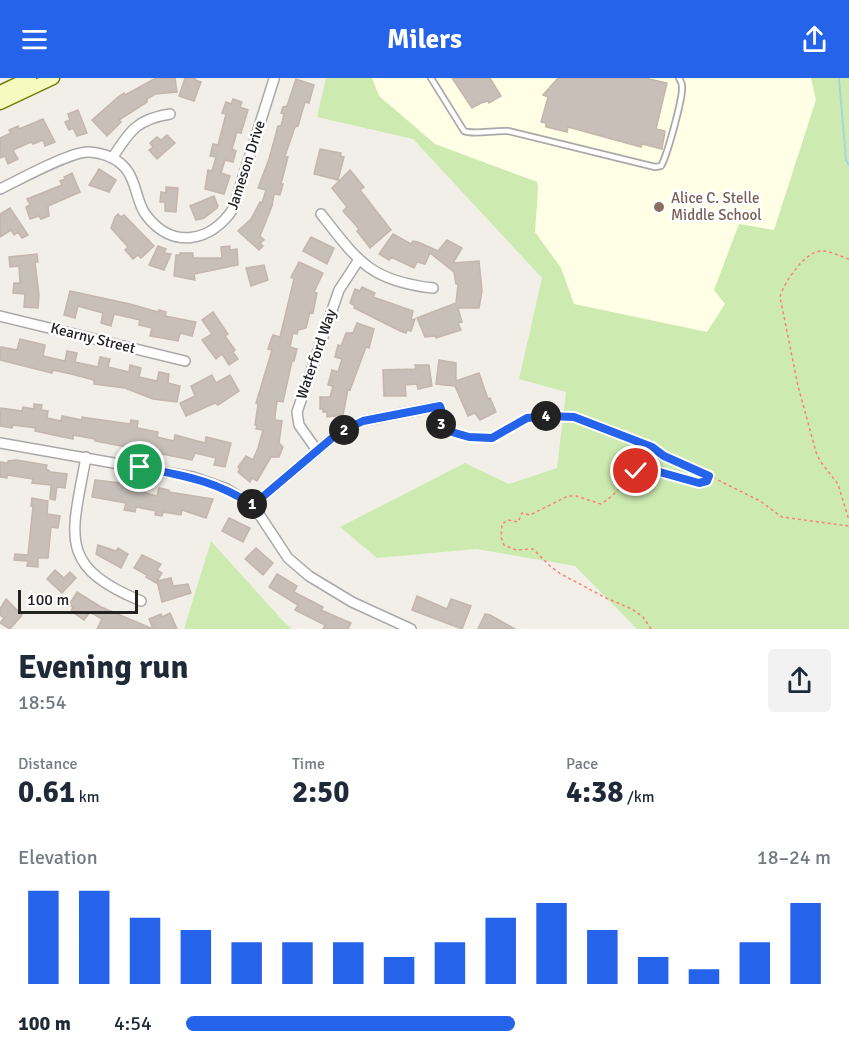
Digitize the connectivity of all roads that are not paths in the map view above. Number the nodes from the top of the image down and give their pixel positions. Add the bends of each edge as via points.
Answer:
1 (30, 78) edge
2 (53, 78) edge
3 (431, 78) edge
4 (679, 78) edge
5 (274, 79) edge
6 (0, 92) edge
7 (0, 103) edge
8 (170, 114) dead end
9 (113, 157) junction
10 (0, 189) edge
11 (321, 214) dead end
12 (358, 261) junction
13 (433, 288) dead end
14 (0, 316) edge
15 (185, 361) dead end
16 (440, 406) road end
17 (0, 443) edge
18 (316, 449) junction
19 (86, 457) junction
20 (253, 505) junction
21 (141, 601) dead end
22 (411, 629) edge

1 - 6 main road
2 - 7 main road
3 - 4 lane via 467,133 508,131 655,167 664,162 682,90
5 - 9 street, Jameson Drive via 234,209 224,223 207,235 177,237 161,230 145,214 134,182
8 - 9 street via 150,117 136,127
9 - 10 street via 77,153
11 - 12 street
12 - 13 street via 382,276
12 - 18 street, Waterford Way via 339,290 297,412 298,425
14 - 15 street, Kearny Street
16 - 18 street via 363,421
17 - 19 street
18 - 20 street
19 - 20 street via 193,477 228,489
19 - 21 street via 74,539 83,565 112,589
20 - 22 street via 288,558 309,576 351,602

